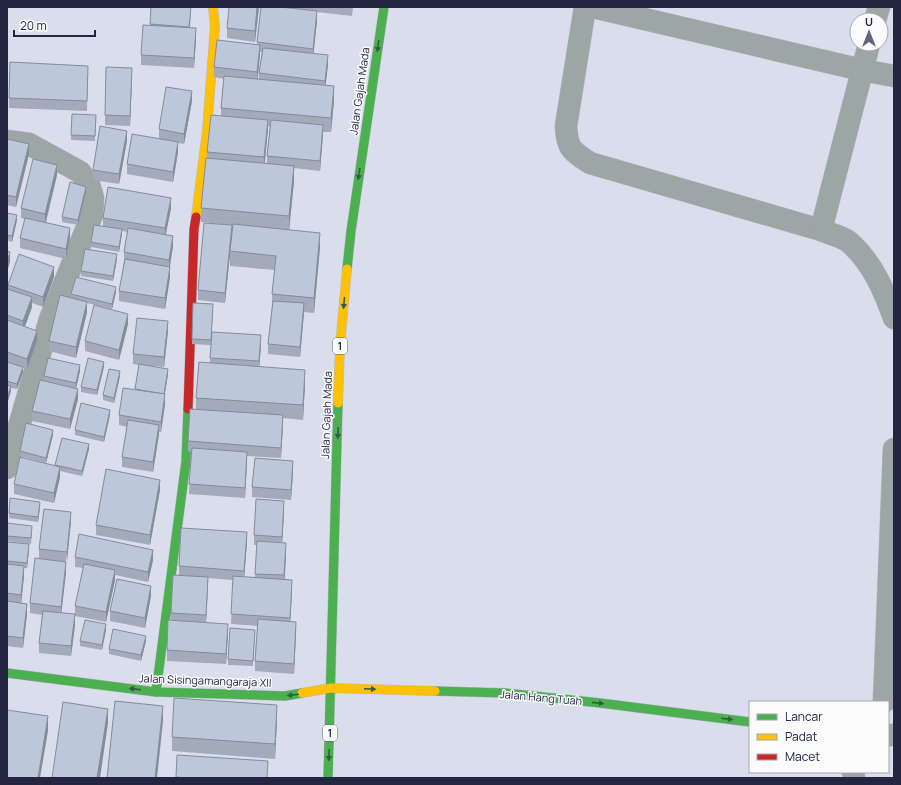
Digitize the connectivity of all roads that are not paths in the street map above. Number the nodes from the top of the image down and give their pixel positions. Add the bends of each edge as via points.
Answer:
1 (213, 7) edge
2 (384, 7) edge
3 (585, 7) edge
4 (593, 7) edge
5 (867, 52) edge
6 (862, 70) junction
7 (894, 76) edge
8 (7, 141) edge
9 (821, 230) junction
10 (894, 318) edge
11 (894, 449) edge
12 (7, 468) edge
13 (7, 673) edge
14 (331, 688) junction
15 (156, 692) junction
16 (884, 701) edge
17 (749, 722) edge
18 (328, 778) edge

1 - 15 main road via 215,26 194,229 186,461
2 -> 14 main road, Jalan Gajah Mada / 1 via 350,231 340,346
3 - 9 street via 566,126 567,140 574,153 590,163
4 - 6 street
5 - 6 street
6 - 7 street
6 - 9 street
8 - 12 street via 29,144 80,172 89,184 93,198 92,215 50,319
9 - 10 street via 848,241 870,266
11 - 16 street
15 -> 13 main road, Jalan Sisingamangaraja XII
14 -> 15 main road, Jalan Sisingamangaraja XII via 286,696
14 -> 17 main road, Jalan Hang Tuah via 505,693
14 -> 18 main road, Jalan Gajah Mada / 1

